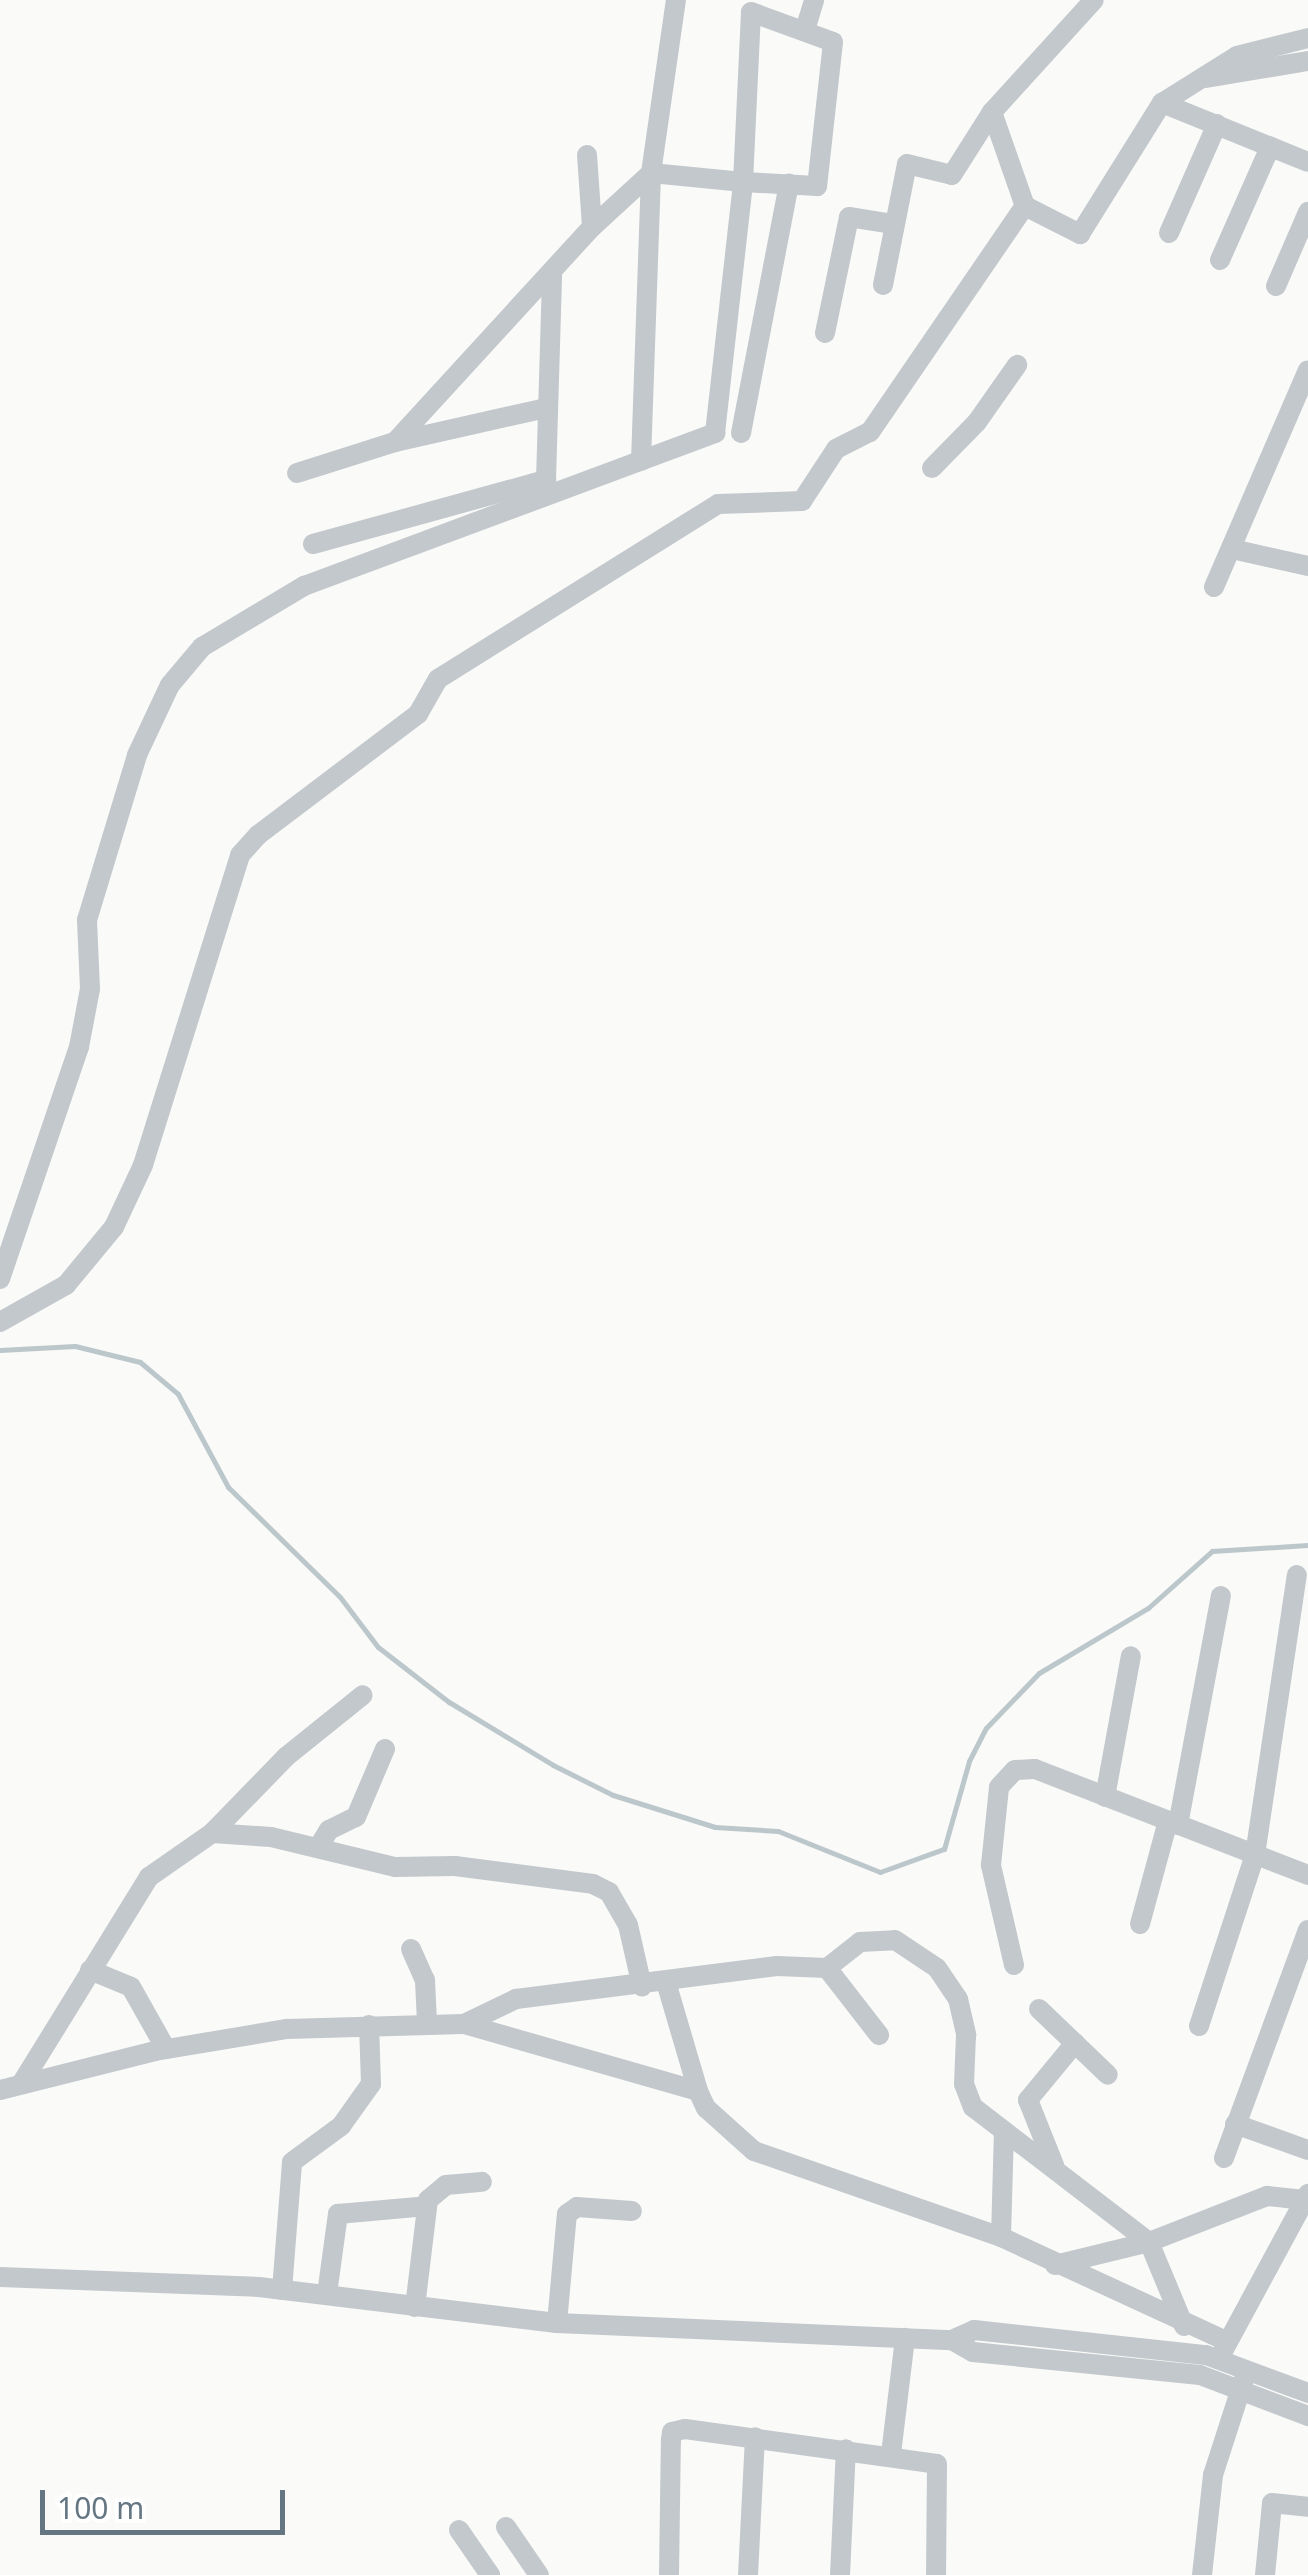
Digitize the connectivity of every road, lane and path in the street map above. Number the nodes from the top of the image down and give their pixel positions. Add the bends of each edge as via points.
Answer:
1 (676, 0) edge
2 (814, 0) edge
3 (1094, 0) edge
4 (749, 6) edge
5 (805, 30) junction
6 (1305, 39) edge
7 (1308, 61) edge
8 (1204, 78) junction
9 (1162, 103) junction
10 (992, 112) junction
11 (1217, 124) junction
12 (1270, 147) junction
13 (586, 156) dead end
14 (1308, 162) edge
15 (651, 173) junction
16 (744, 182) junction
17 (789, 184) junction
18 (1026, 206) junction
19 (1308, 212) edge
20 (892, 224) junction
21 (592, 227) junction
22 (1169, 234) dead end
23 (1220, 260) dead end
24 (552, 272) junction
25 (883, 285) dead end
26 (1276, 286) dead end
27 (825, 333) dead end
28 (1017, 365) dead end
29 (1308, 370) edge
30 (546, 408) junction
31 (741, 433) dead end
32 (395, 442) junction
33 (641, 462) junction
34 (932, 468) dead end
35 (297, 473) dead end
36 (313, 544) dead end
37 (1232, 549) junction
38 (1308, 566) edge
39 (1214, 586) dead end
40 (0, 1279) edge
41 (0, 1322) edge
42 (1297, 1575) dead end
43 (1221, 1596) dead end
44 (1131, 1656) dead end
45 (363, 1695) dead end
46 (385, 1749) dead end
47 (1106, 1797) junction
48 (1173, 1823) junction
49 (212, 1833) junction
50 (318, 1848) junction
51 (1255, 1855) junction
52 (1308, 1876) edge
53 (1140, 1924) dead end
54 (1308, 1930) edge
55 (411, 1949) dead end
56 (1014, 1965) dead end
57 (827, 1968) junction
58 (90, 1970) junction
59 (666, 1982) junction
60 (642, 1986) junction
61 (1039, 2009) dead end
62 (427, 2022) junction
63 (464, 2024) junction
64 (368, 2025) junction
65 (1199, 2026) dead end
66 (879, 2035) dead end
67 (1075, 2043) junction
68 (166, 2049) junction
69 (1108, 2075) dead end
70 (23, 2080) junction
71 (0, 2090) edge
72 (698, 2092) junction
73 (1235, 2124) junction
74 (1004, 2131) junction
75 (1308, 2150) edge
76 (1224, 2158) dead end
77 (1055, 2166) junction
78 (482, 2182) dead end
79 (427, 2206) junction
80 (1305, 2206) edge
81 (632, 2211) dead end
82 (1001, 2236) junction
83 (1149, 2242) junction
84 (1054, 2265) junction
85 (0, 2277) edge
86 (282, 2290) junction
87 (326, 2294) junction
88 (416, 2307) junction
89 (557, 2323) junction
90 (1184, 2326) junction
91 (905, 2338) junction
92 (1219, 2360) junction
93 (1244, 2378) junction
94 (1308, 2392) edge
95 (1308, 2416) edge
96 (755, 2437) junction
97 (846, 2448) junction
98 (891, 2454) junction
99 (1308, 2506) edge
100 (506, 2526) dead end
101 (459, 2530) dead end
102 (490, 2575) edge
103 (539, 2575) edge
104 (668, 2575) edge
105 (748, 2575) edge
106 (840, 2575) edge
107 (936, 2575) edge
108 (1202, 2575) edge
109 (1265, 2575) edge

1 - 15 street
2 - 5 street
3 - 10 street
4 - 5 street
4 - 16 street
5 - 17 street via 834,42 817,186
6 - 7 street
6 - 8 street via 1237,56
7 - 8 street
8 - 9 street
9 - 11 street
9 - 18 street via 1080,234
10 - 18 street
10 - 20 street via 952,175 907,164
11 - 12 street
11 - 22 street
12 - 14 street
12 - 23 street
13 - 21 street
15 - 16 street
15 - 21 street
15 - 33 street
16 - 17 street
16 - 33 street via 716,434
17 - 31 street
18 - 41 street via 870,432 836,449 802,501 718,504 438,679 418,714 258,834 240,856 142,1166 114,1227 66,1285
19 - 26 street
20 - 25 street
20 - 27 street via 848,217
21 - 24 street
24 - 30 street
24 - 32 street
28 - 34 street via 977,422
29 - 37 street
30 - 32 street
30 - 36 street via 546,480
32 - 35 street
33 - 40 street via 304,586 202,647 170,685 138,755 87,920 90,988 79,1047
37 - 38 street
37 - 39 street
42 - 51 street
43 - 48 street
44 - 47 street
45 - 49 street via 286,1756
46 - 50 street via 356,1817 334,1826
47 - 48 street
47 - 56 street via 1036,1770 1015,1770 1002,1779 992,1865
48 - 51 street
48 - 53 street
49 - 50 street
49 - 58 street via 148,1877
50 - 60 street via 395,1868 454,1866 593,1884 609,1892 628,1924
51 - 52 street
51 - 65 street
54 - 73 street
55 - 62 street via 425,1980
57 - 59 street via 777,1966
57 - 66 street
57 - 74 street via 852,1946 878,1938 912,1948 936,1968 964,2019 968,2098
58 - 68 street via 131,1988
58 - 70 street
59 - 60 street
59 - 72 street
60 - 63 street via 516,1999
61 - 67 street
62 - 63 street
62 - 64 street
63 - 72 street
64 - 68 street via 286,2029
64 - 86 street via 370,2084 340,2126 292,2162
67 - 69 street
67 - 77 street via 1028,2100
68 - 70 street
70 - 71 street
72 - 82 street via 754,2151
73 - 75 street
73 - 76 street
74 - 77 street
74 - 82 street
77 - 83 street
78 - 79 street via 446,2185
79 - 87 street via 338,2214
79 - 88 street
80 - 83 street via 1282,2193 1267,2196
80 - 92 street
81 - 89 street via 577,2208 567,2214
82 - 84 street
83 - 84 street
83 - 90 street
84 - 90 street
85 - 86 street
86 - 87 street
87 - 88 street
88 - 89 street
89 - 91 street
90 - 92 street
91 - 92 street via 952,2340 974,2330
91 - 98 street
92 - 93 street
93 - 94 street
93 - 95 street
93 - 108 street via 1213,2475
96 - 97 street
96 - 104 street via 672,2432
96 - 105 street
97 - 98 street
97 - 106 street
98 - 107 street via 931,2460 940,2470
99 - 109 street via 1272,2502
100 - 103 street
101 - 102 street

